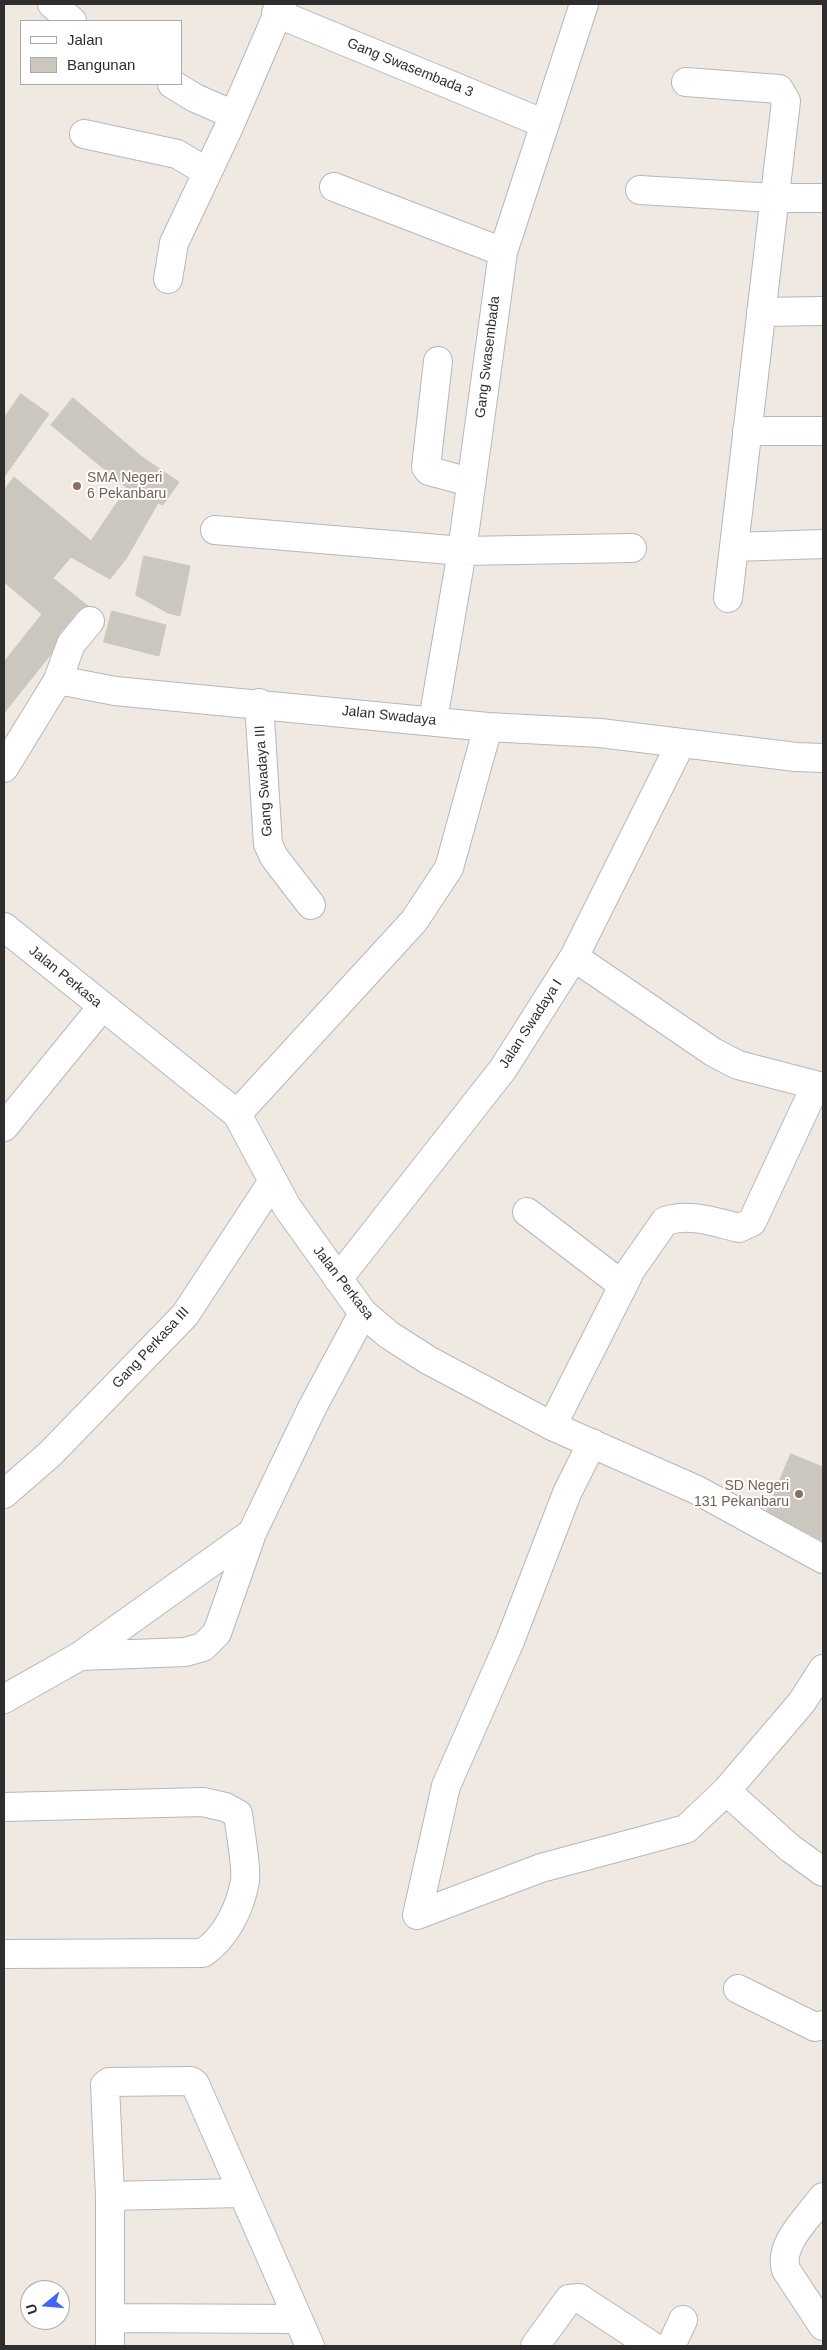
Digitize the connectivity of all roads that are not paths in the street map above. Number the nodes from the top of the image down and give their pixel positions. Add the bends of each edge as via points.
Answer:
1 (52, 4) edge
2 (584, 4) edge
3 (279, 8) edge
4 (71, 20) edge
5 (686, 82) dead end
6 (174, 85) edge
7 (234, 115) junction
8 (545, 124) junction
9 (84, 134) dead end
10 (207, 172) junction
11 (334, 187) dead end
12 (640, 190) dead end
13 (774, 198) junction
14 (823, 198) edge
15 (503, 252) junction
16 (168, 279) dead end
17 (823, 311) edge
18 (761, 312) junction
19 (438, 361) dead end
20 (747, 431) junction
21 (823, 431) edge
22 (470, 482) junction
23 (215, 530) dead end
24 (823, 544) edge
25 (734, 547) junction
26 (632, 548) dead end
27 (462, 551) junction
28 (728, 598) dead end
29 (90, 621) dead end
30 (58, 680) junction
31 (259, 703) junction
32 (433, 720) junction
33 (488, 727) junction
34 (681, 743) junction
35 (823, 758) edge
36 (4, 768) edge
37 (311, 905) dead end
38 (4, 927) edge
39 (574, 957) junction
40 (102, 1007) junction
41 (819, 1087) edge
42 (237, 1114) junction
43 (4, 1127) edge
44 (273, 1181) junction
45 (526, 1212) dead end
46 (628, 1276) junction
47 (338, 1279) junction
48 (363, 1313) junction
49 (552, 1426) junction
50 (592, 1443) junction
51 (4, 1494) edge
52 (252, 1533) junction
53 (823, 1559) edge
54 (80, 1656) junction
55 (823, 1669) edge
56 (4, 1699) edge
57 (726, 1791) junction
58 (4, 1807) edge
59 (823, 1872) edge
60 (4, 1954) edge
61 (738, 1989) dead end
62 (823, 2025) edge
63 (241, 2193) junction
64 (110, 2196) junction
65 (823, 2197) edge
66 (110, 2318) junction
67 (298, 2319) junction
68 (683, 2320) dead end
69 (823, 2326) edge
70 (110, 2346) edge
71 (310, 2346) edge
72 (535, 2346) edge
73 (652, 2346) edge
74 (670, 2346) edge

1 - 4 street
2 - 8 street, Gang Swasembada
3 - 7 street
3 - 8 street, Gang Swasembada 3
5 - 13 street via 779,89 784,94 786,102
6 - 7 street via 194,98
7 - 10 street
8 - 15 street, Gang Swasembada
9 - 10 street via 177,154
10 - 16 street via 174,244
11 - 15 street
12 - 13 street
13 - 14 street
13 - 18 street
15 - 22 street, Gang Swasembada
17 - 18 street
18 - 20 street
19 - 22 street via 426,467 429,471
20 - 21 street
20 - 25 street
22 - 27 street, Gang Swasembada
23 - 27 street
24 - 25 street
25 - 28 street
26 - 27 street
27 - 32 street, Gang Swasembada
29 - 30 street via 71,644
30 - 31 street, Jalan Swadaya via 115,691
30 - 36 street
31 - 32 street, Jalan Swadaya
31 - 37 street, Gang Swadaya III via 268,844
32 - 33 street, Jalan Swadaya
33 - 34 street, Jalan Swadaya via 600,733
33 - 42 street via 449,868 414,921
34 - 35 street, Jalan Swadaya
34 - 39 street, Jalan Swadaya I
38 - 40 street, Jalan Perkasa
39 - 41 street via 713,1052 738,1065
39 - 47 street, Jalan Swadaya I via 502,1069
40 - 42 street, Jalan Perkasa
40 - 43 street
41 - 46 street via 752,1222 739,1228 696,1217 665,1221
42 - 44 street, Jalan Perkasa
44 - 47 street, Jalan Perkasa via 287,1207
44 - 51 street, Gang Perkasa III via 185,1315 50,1454
45 - 46 street via 621,1284
46 - 49 street
47 - 48 street, Jalan Perkasa
48 - 49 street, Jalan Perkasa via 389,1335 428,1360
48 - 52 street via 312,1408
49 - 50 street, Jalan Perkasa
50 - 53 street, Jalan Perkasa via 697,1490
50 - 57 street via 567,1493 510,1641 446,1786 417,1915 541,1868 686,1829
52 - 54 street
52 - 54 street via 217,1633 203,1647 185,1652
54 - 56 street
55 - 57 street via 802,1702
57 - 59 street via 790,1848
58 - 60 street via 203,1802 226,1807 238,1814 245,1879 230,1925 217,1943 203,1953
61 - 62 street via 815,2027
63 - 64 street
63 - 64 street via 193,2082 109,2082 105,2086
63 - 67 street
64 - 66 street
65 - 69 street via 785,2249 783,2260 786,2270
66 - 67 street
66 - 70 street
67 - 71 street
68 - 74 street
72 - 73 street via 569,2299 574,2297

